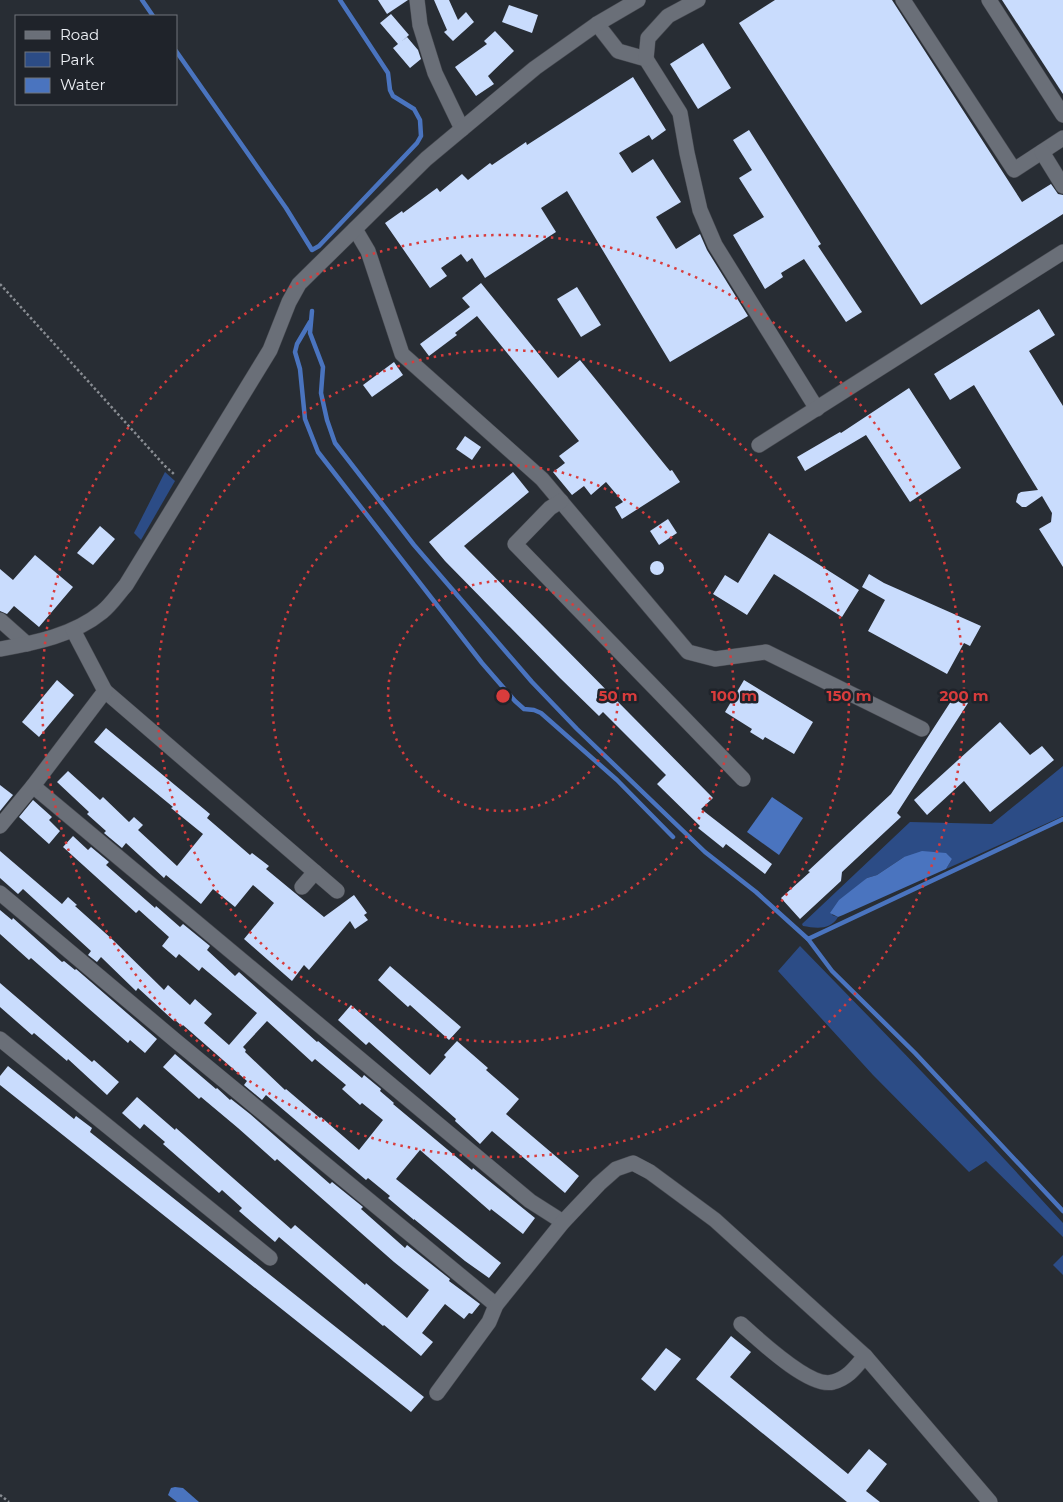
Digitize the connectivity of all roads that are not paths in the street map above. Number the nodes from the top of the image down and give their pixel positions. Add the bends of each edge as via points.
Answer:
1 (417, 0) edge
2 (638, 0) edge
3 (698, 0) edge
4 (903, 0) edge
5 (989, 0) edge
6 (597, 24) junction
7 (646, 59) junction
8 (1063, 115) edge
9 (462, 129) junction
10 (1063, 138) edge
11 (1042, 152) junction
12 (1063, 186) edge
13 (354, 229) junction
14 (1063, 252) edge
15 (817, 408) junction
16 (759, 445) dead end
17 (561, 501) junction
18 (0, 620) edge
19 (73, 630) junction
20 (27, 644) junction
21 (0, 649) edge
22 (105, 691) junction
23 (922, 729) dead end
24 (743, 779) dead end
25 (33, 786) junction
26 (0, 826) edge
27 (315, 872) junction
28 (302, 887) dead end
29 (337, 891) dead end
30 (0, 893) edge
31 (0, 1039) edge
32 (563, 1222) junction
33 (270, 1258) dead end
34 (496, 1305) junction
35 (740, 1324) dead end
36 (865, 1356) junction
37 (436, 1393) dead end
38 (990, 1502) edge

1 - 9 street via 420,25 435,73
2 - 6 street
3 - 7 street via 668,16 648,38
4 - 11 street via 1014,170
5 - 8 street
6 - 7 street via 618,51
6 - 9 street via 535,68
7 - 15 street via 680,113 700,210 715,245
9 - 13 street
10 - 11 street
11 - 12 street
13 - 17 street via 368,251 402,354 542,479
13 - 19 street via 299,284 270,350 126,585 103,612
14 - 15 street
15 - 16 street
17 - 23 street via 688,652 715,659 766,652
17 - 24 street via 515,544
18 - 20 street
19 - 20 street
19 - 22 street
20 - 21 street
22 - 25 street
22 - 27 street
25 - 26 street
25 - 32 street via 523,1194
27 - 28 street
27 - 29 street
30 - 34 street
31 - 33 street
32 - 34 street
32 - 36 street via 598,1184 616,1169 633,1163 715,1220
34 - 37 street via 489,1322
35 - 36 street via 779,1358 808,1377 823,1381 831,1383 849,1375
36 - 38 street

